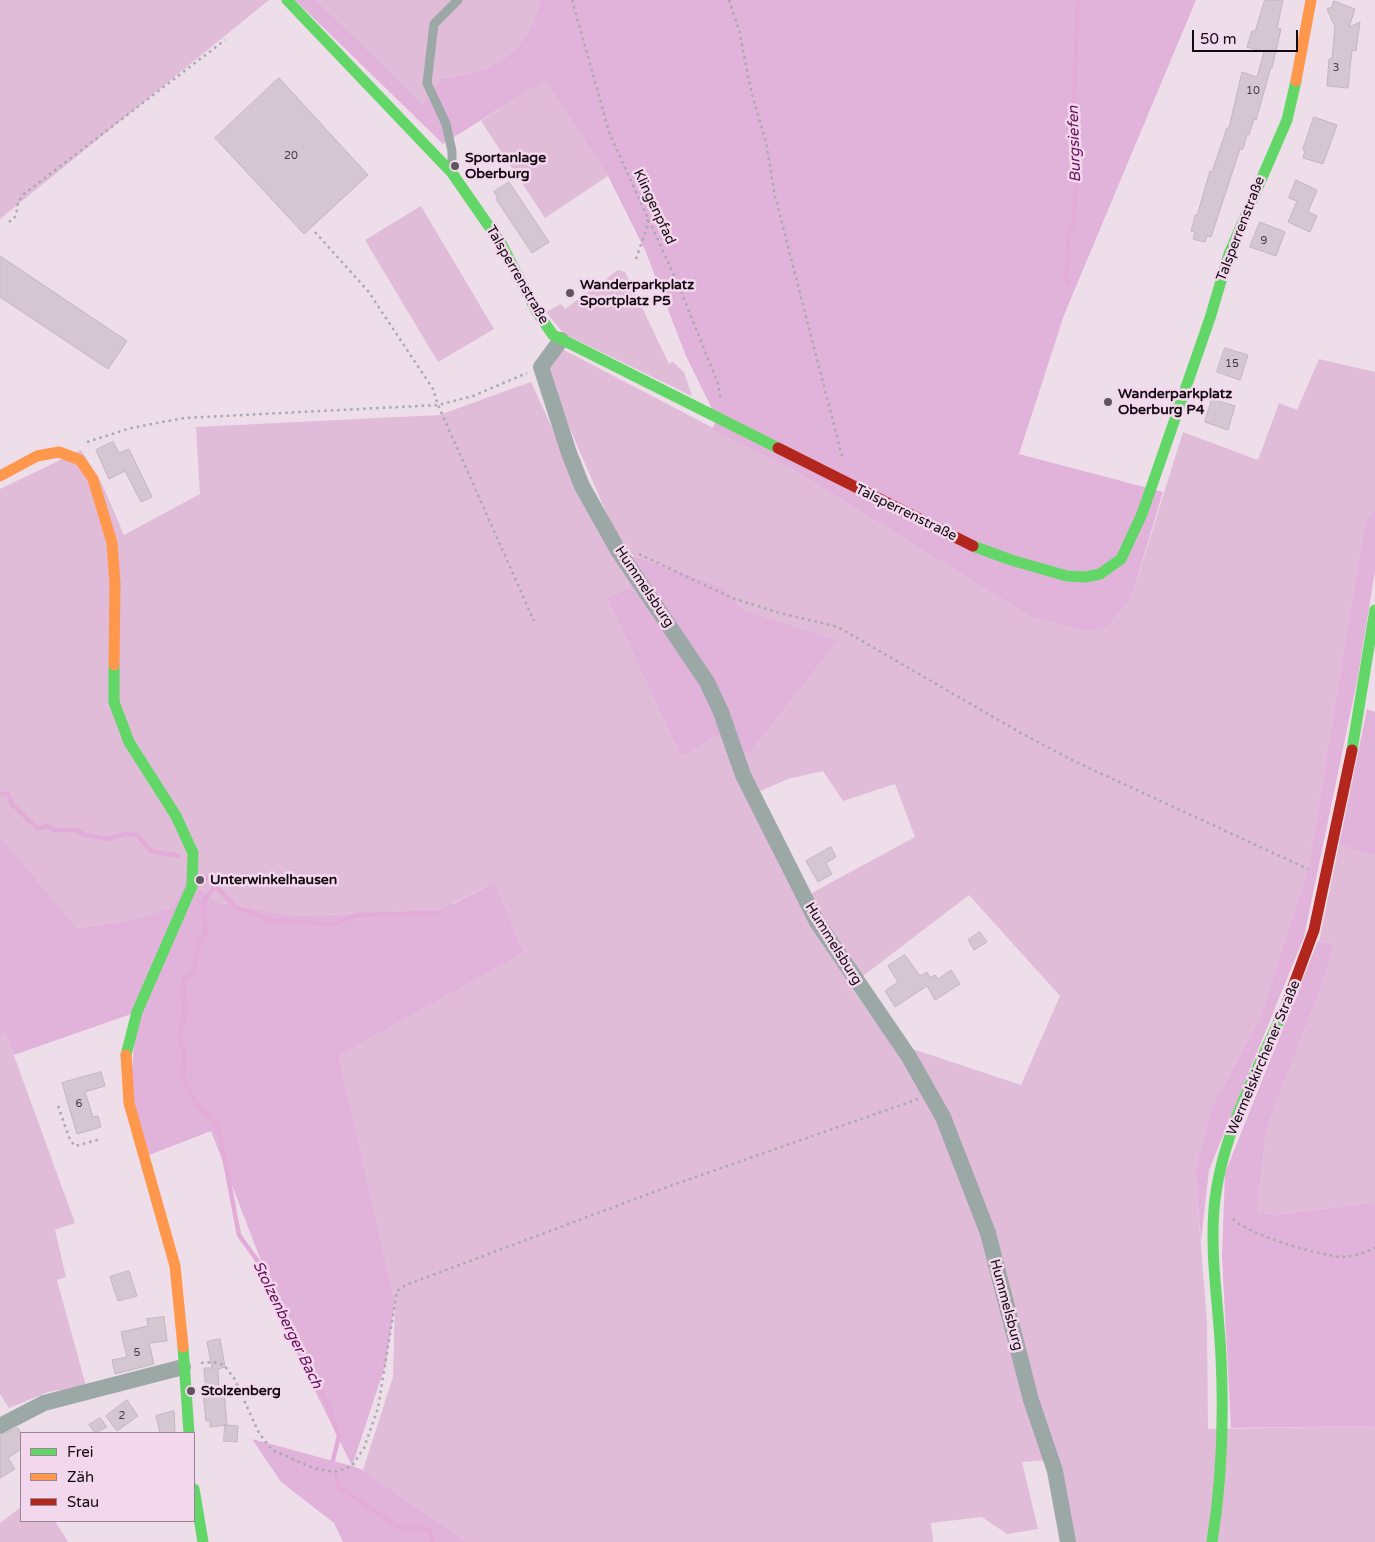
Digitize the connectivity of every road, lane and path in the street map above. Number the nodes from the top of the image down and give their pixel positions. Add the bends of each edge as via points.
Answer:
1 (287, 0) edge
2 (458, 0) edge
3 (572, 0) edge
4 (729, 0) edge
5 (1310, 0) edge
6 (225, 40) dead end
7 (452, 173) junction
8 (648, 216) junction
9 (9, 222) dead end
10 (315, 232) dead end
11 (636, 259) dead end
12 (561, 340) junction
13 (541, 367) junction
14 (438, 405) junction
15 (717, 419) junction
16 (60, 452) junction
17 (0, 476) edge
18 (847, 483) junction
19 (619, 552) junction
20 (1375, 610) edge
21 (534, 620) dead end
22 (1327, 878) junction
23 (931, 1094) junction
24 (58, 1106) dead end
25 (101, 1139) dead end
26 (1231, 1217) dead end
27 (1375, 1248) edge
28 (183, 1367) junction
29 (0, 1426) edge
30 (189, 1432) edge
31 (195, 1496) edge
32 (203, 1542) edge
33 (1068, 1542) edge
34 (1212, 1542) edge

1 - 7 street, Talsperrenstraße
2 - 7 lane via 434,24 427,83 448,131
3 - 8 path, Klingenpfad via 610,135
4 - 18 path via 740,30 752,95 766,142 774,196 839,438
5 - 18 street, Talsperrenstraße via 1287,120 1229,254 1142,514 1127,549 1116,564 1100,574 1086,577 1033,568 964,542
6 - 9 path via 24,194 18,202 16,216
7 - 12 street, Talsperrenstraße via 502,245 544,324
8 - 11 path
8 - 15 path, Klingenpfad via 718,384 721,406
10 - 14 path via 368,291 433,388
12 - 13 street
12 - 15 street, Talsperrenstraße
13 - 14 path via 473,396
13 - 19 street, Hummelsburg via 574,468
14 - 16 path via 184,418 131,428
14 - 21 path
15 - 18 street, Talsperrenstraße
16 - 17 street via 37,456
16 - 28 street via 75,456 84,465 99,496 112,543 113,684 119,719 129,742 190,843 194,865 192,886 137,1012 126,1051 129,1103 175,1266 180,1295
19 - 22 path via 638,554 732,598 838,627 1019,732
19 - 23 street, Hummelsburg via 707,682 743,775 817,922
20 - 22 street, Wermelskirchener Straße
22 - 34 street, Wermelskirchener Straße via 1307,955 1239,1110 1218,1181 1213,1247 1222,1358 1222,1459
23 - 28 path via 670,1186 406,1285 397,1291 378,1408 364,1448 352,1466 335,1472 313,1468 272,1450 259,1433 234,1378 224,1366 213,1362
23 - 33 street, Hummelsburg via 983,1215 1031,1400 1055,1471
24 - 25 path via 70,1140 76,1146
26 - 27 path via 1251,1231 1332,1255 1349,1256
28 - 29 street via 44,1404
28 - 30 street
31 - 32 street

